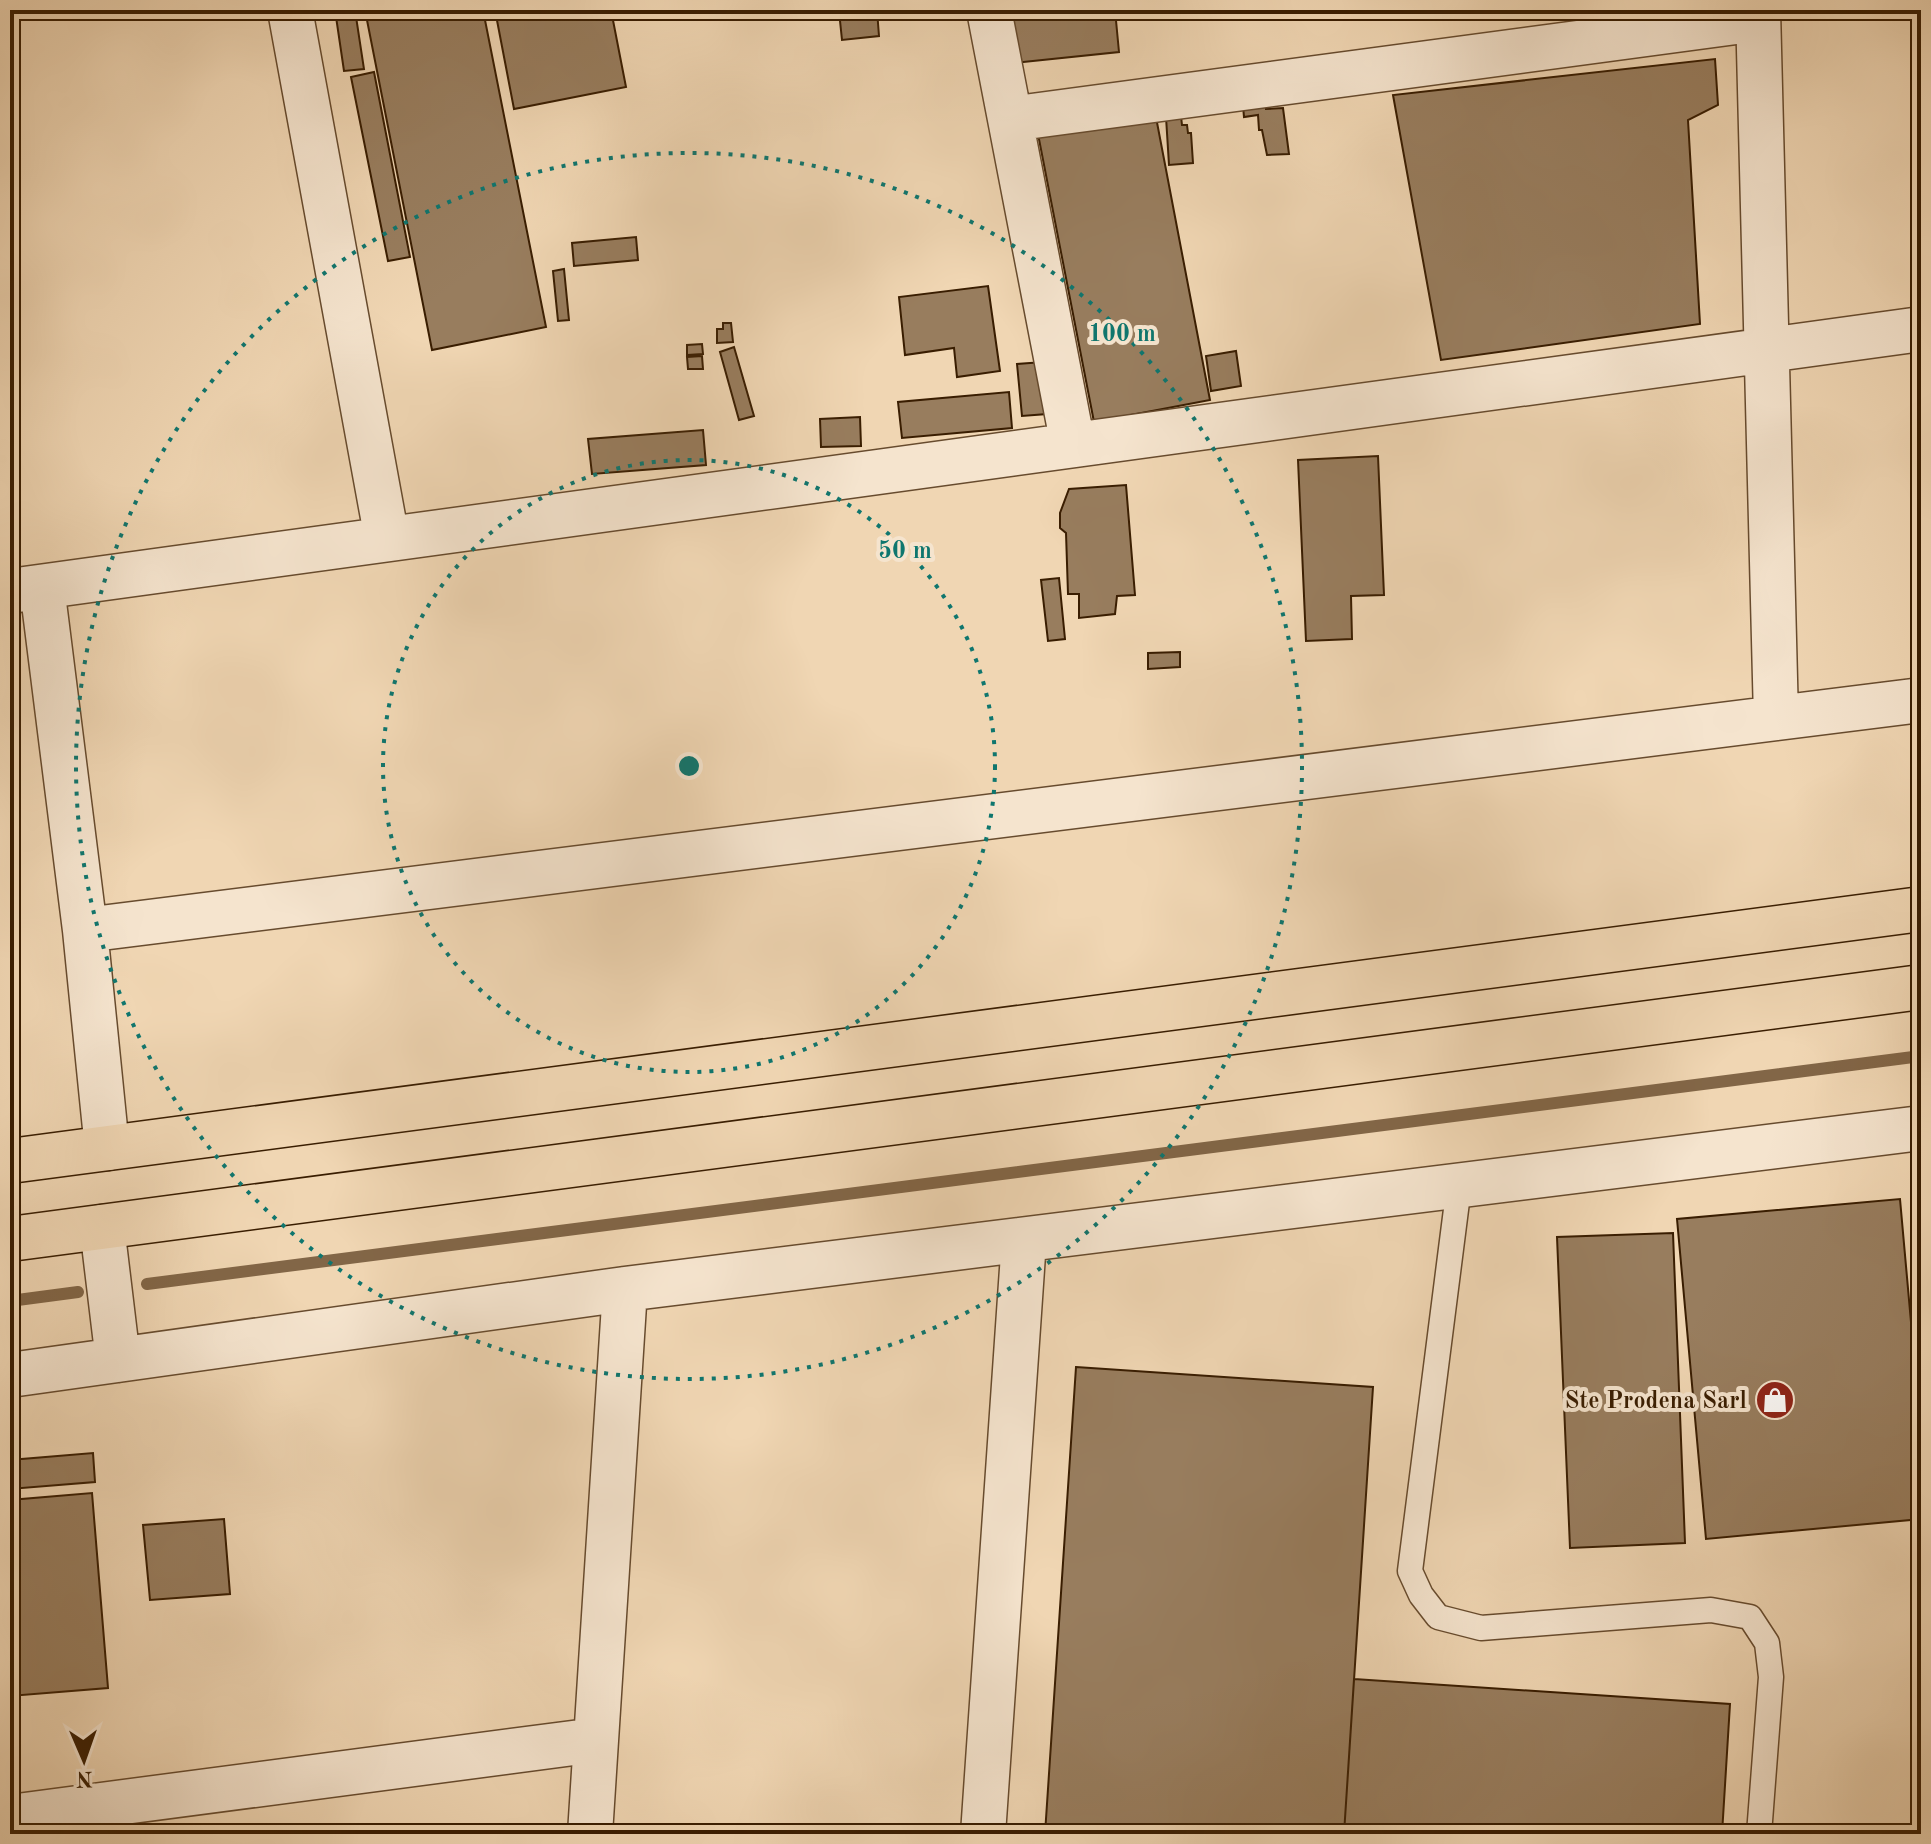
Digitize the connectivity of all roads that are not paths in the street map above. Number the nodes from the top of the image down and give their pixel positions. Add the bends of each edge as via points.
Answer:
1 (290, 10) edge
2 (989, 10) edge
3 (1758, 14) edge
4 (1010, 119) junction
5 (1921, 329) edge
6 (1767, 352) junction
7 (1073, 445) junction
8 (387, 539) junction
9 (26, 589) edge
10 (1921, 700) edge
11 (1776, 718) junction
12 (1921, 909) edge
13 (85, 930) junction
14 (1921, 987) edge
15 (1921, 1128) edge
16 (107, 1148) junction
17 (10, 1161) edge
18 (1459, 1186) junction
19 (102, 1227) junction
20 (10, 1239) edge
21 (1024, 1240) junction
22 (625, 1289) junction
23 (118, 1360) junction
24 (10, 1375) edge
25 (596, 1740) junction
26 (10, 1817) edge
27 (590, 1834) edge
28 (983, 1834) edge
29 (1759, 1834) edge

1 - 8 street
2 - 4 street
3 - 4 street
3 - 6 street
4 - 7 street
5 - 6 street
6 - 7 street
6 - 11 street
7 - 8 street
8 - 9 street
9 - 13 street
10 - 11 street
11 - 13 street
12 - 16 highway
13 - 16 street
14 - 19 highway
15 - 18 street
16 - 17 highway
18 - 21 street
18 - 29 lane via 1410,1571 1421,1595 1438,1617 1481,1628 1711,1610 1750,1617 1767,1643 1771,1677
19 - 20 highway
19 - 23 street
21 - 22 street
21 - 28 street
22 - 23 street
22 - 25 street
23 - 24 street
25 - 26 street
25 - 27 street

